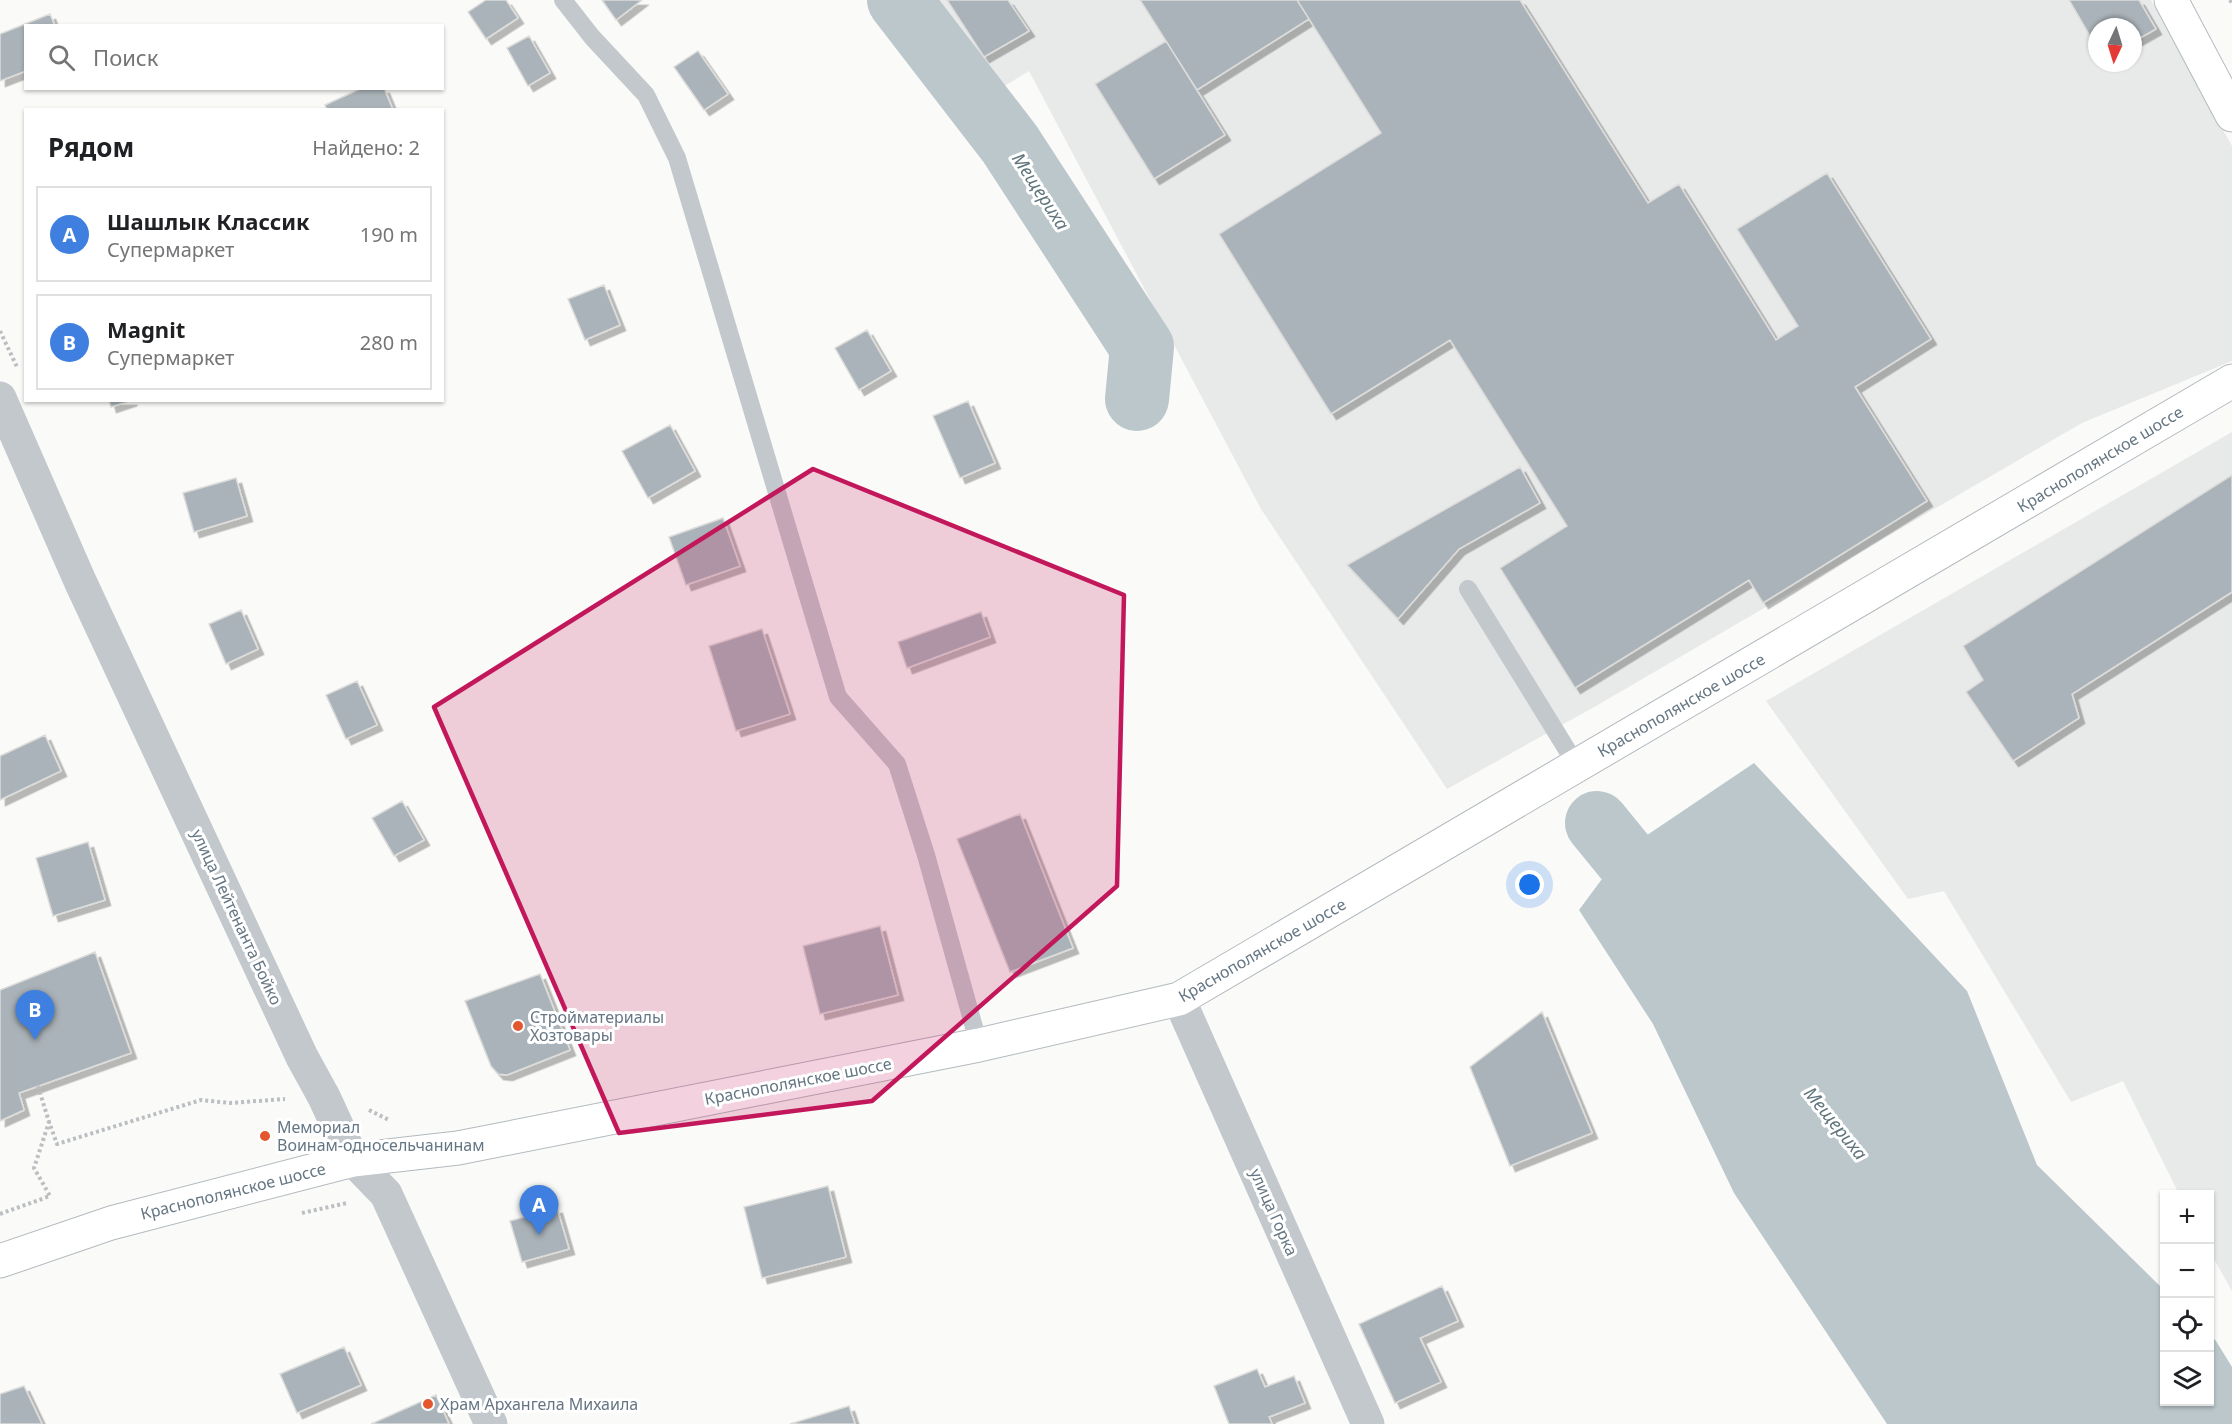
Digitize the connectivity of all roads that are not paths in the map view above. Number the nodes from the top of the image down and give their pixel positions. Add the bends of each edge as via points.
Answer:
1 (563, 0) edge
2 (2171, 0) edge
3 (2232, 115) edge
4 (2232, 381) edge
5 (0, 398) edge
6 (1468, 589) dead end
7 (1577, 766) junction
8 (1179, 999) junction
9 (979, 1046) junction
10 (353, 1160) junction
11 (0, 1261) edge
12 (491, 1424) edge
13 (1368, 1424) edge

1 - 9 lane via 646,95 677,158 838,697 897,764
2 - 3 main road
4 - 7 main road, Краснополянское шоссе
5 - 10 street, улица Лейтенанта Бойко via 80,581
6 - 7 lane
7 - 8 main road, Краснополянское шоссе
8 - 9 main road, Краснополянское шоссе
8 - 13 street, улица Горка
9 - 10 main road, Краснополянское шоссе via 458,1148
10 - 11 main road, Краснополянское шоссе via 111,1223
10 - 12 street, улица Лейтенанта Бойко via 386,1194

